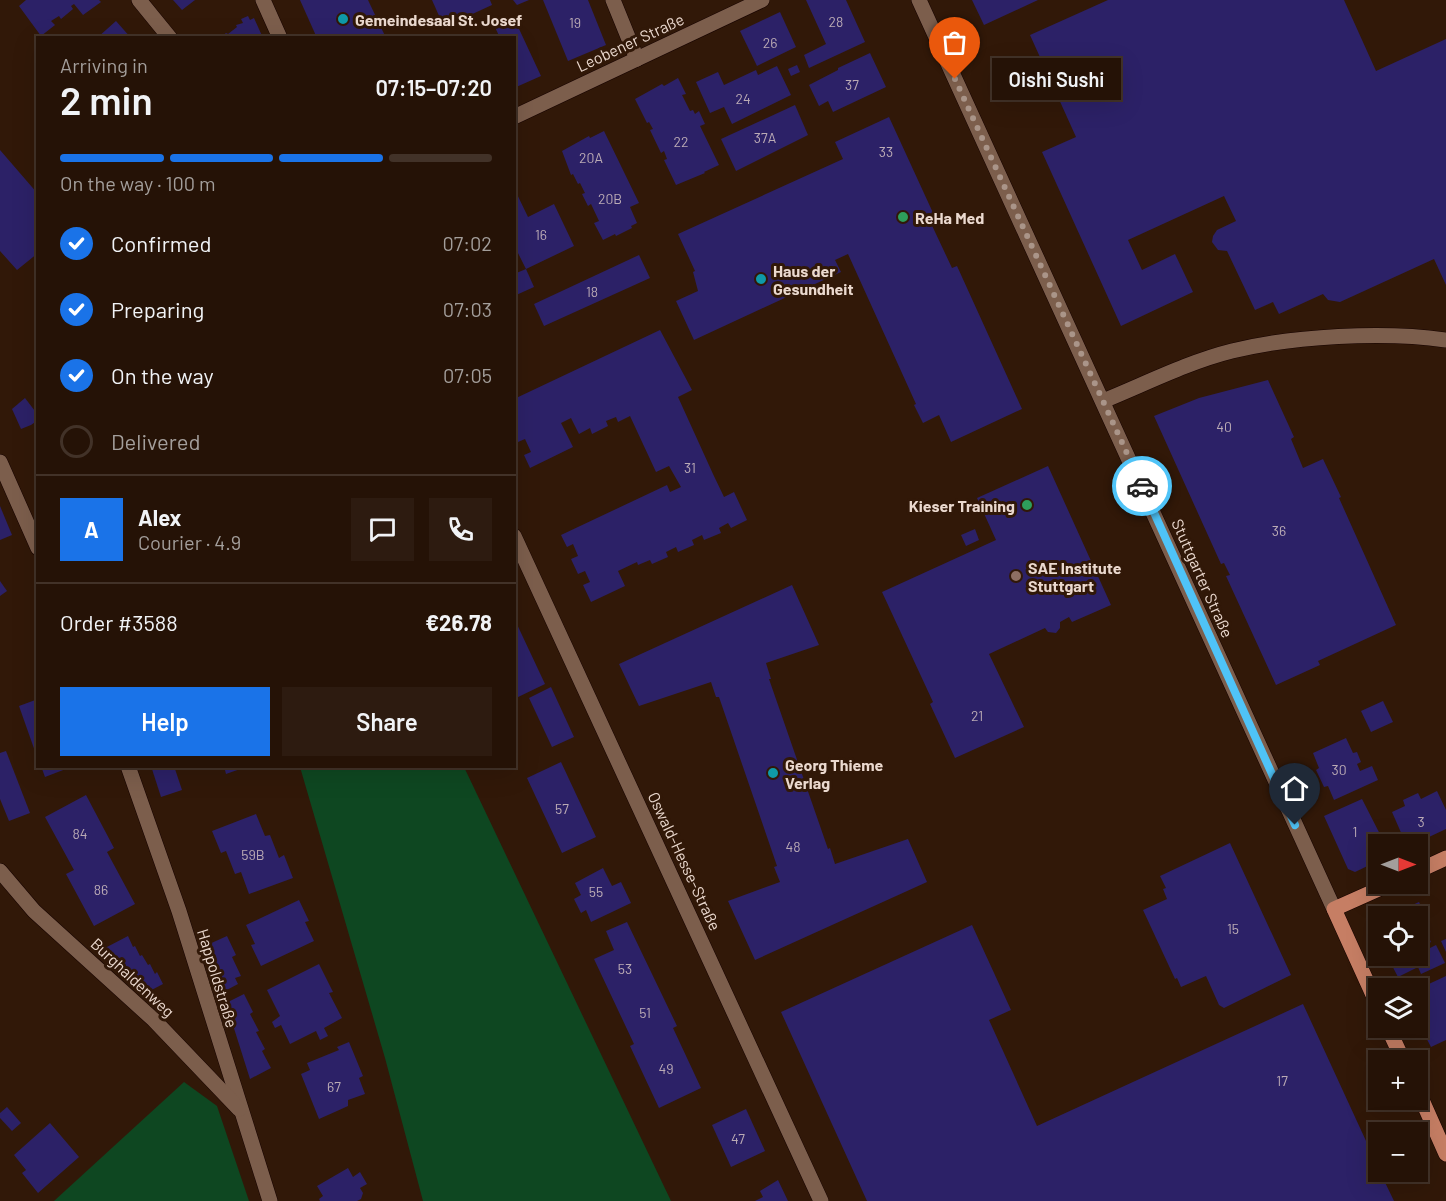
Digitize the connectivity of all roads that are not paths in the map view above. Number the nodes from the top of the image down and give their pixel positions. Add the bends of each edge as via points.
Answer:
1 (139, 0) edge
2 (263, 0) edge
3 (613, 0) edge
4 (762, 0) edge
5 (920, 0) edge
6 (168, 36) edge
7 (279, 36) edge
8 (637, 59) junction
9 (516, 116) edge
10 (1446, 339) edge
11 (1103, 401) junction
12 (0, 462) edge
13 (516, 540) edge
14 (36, 543) edge
15 (129, 768) edge
16 (1446, 858) edge
17 (1428, 866) edge
18 (0, 871) edge
19 (1368, 894) edge
20 (1334, 909) junction
21 (1368, 984) edge
22 (1426, 1110) edge
23 (241, 1111) junction
24 (1446, 1154) edge
25 (270, 1201) edge
26 (821, 1201) edge

1 - 6 street
2 - 7 street
3 - 8 street
4 - 8 street, Leobener Straße
5 - 11 street, Stuttgarter Straße
8 - 9 street, Leobener Straße
10 - 11 street via 1378,336 1276,343 1230,351
11 - 20 street, Stuttgarter Straße
12 - 14 street
13 - 26 street, Oswald-Hesse-Straße
15 - 23 street, Happoldstraße via 179,911
16 - 17 main road
18 - 23 street, Burghaldenweg via 34,911 154,1020
19 - 20 main road
20 - 21 main road, Stuttgarter Straße
22 - 24 main road
23 - 25 street, Happoldstraße

